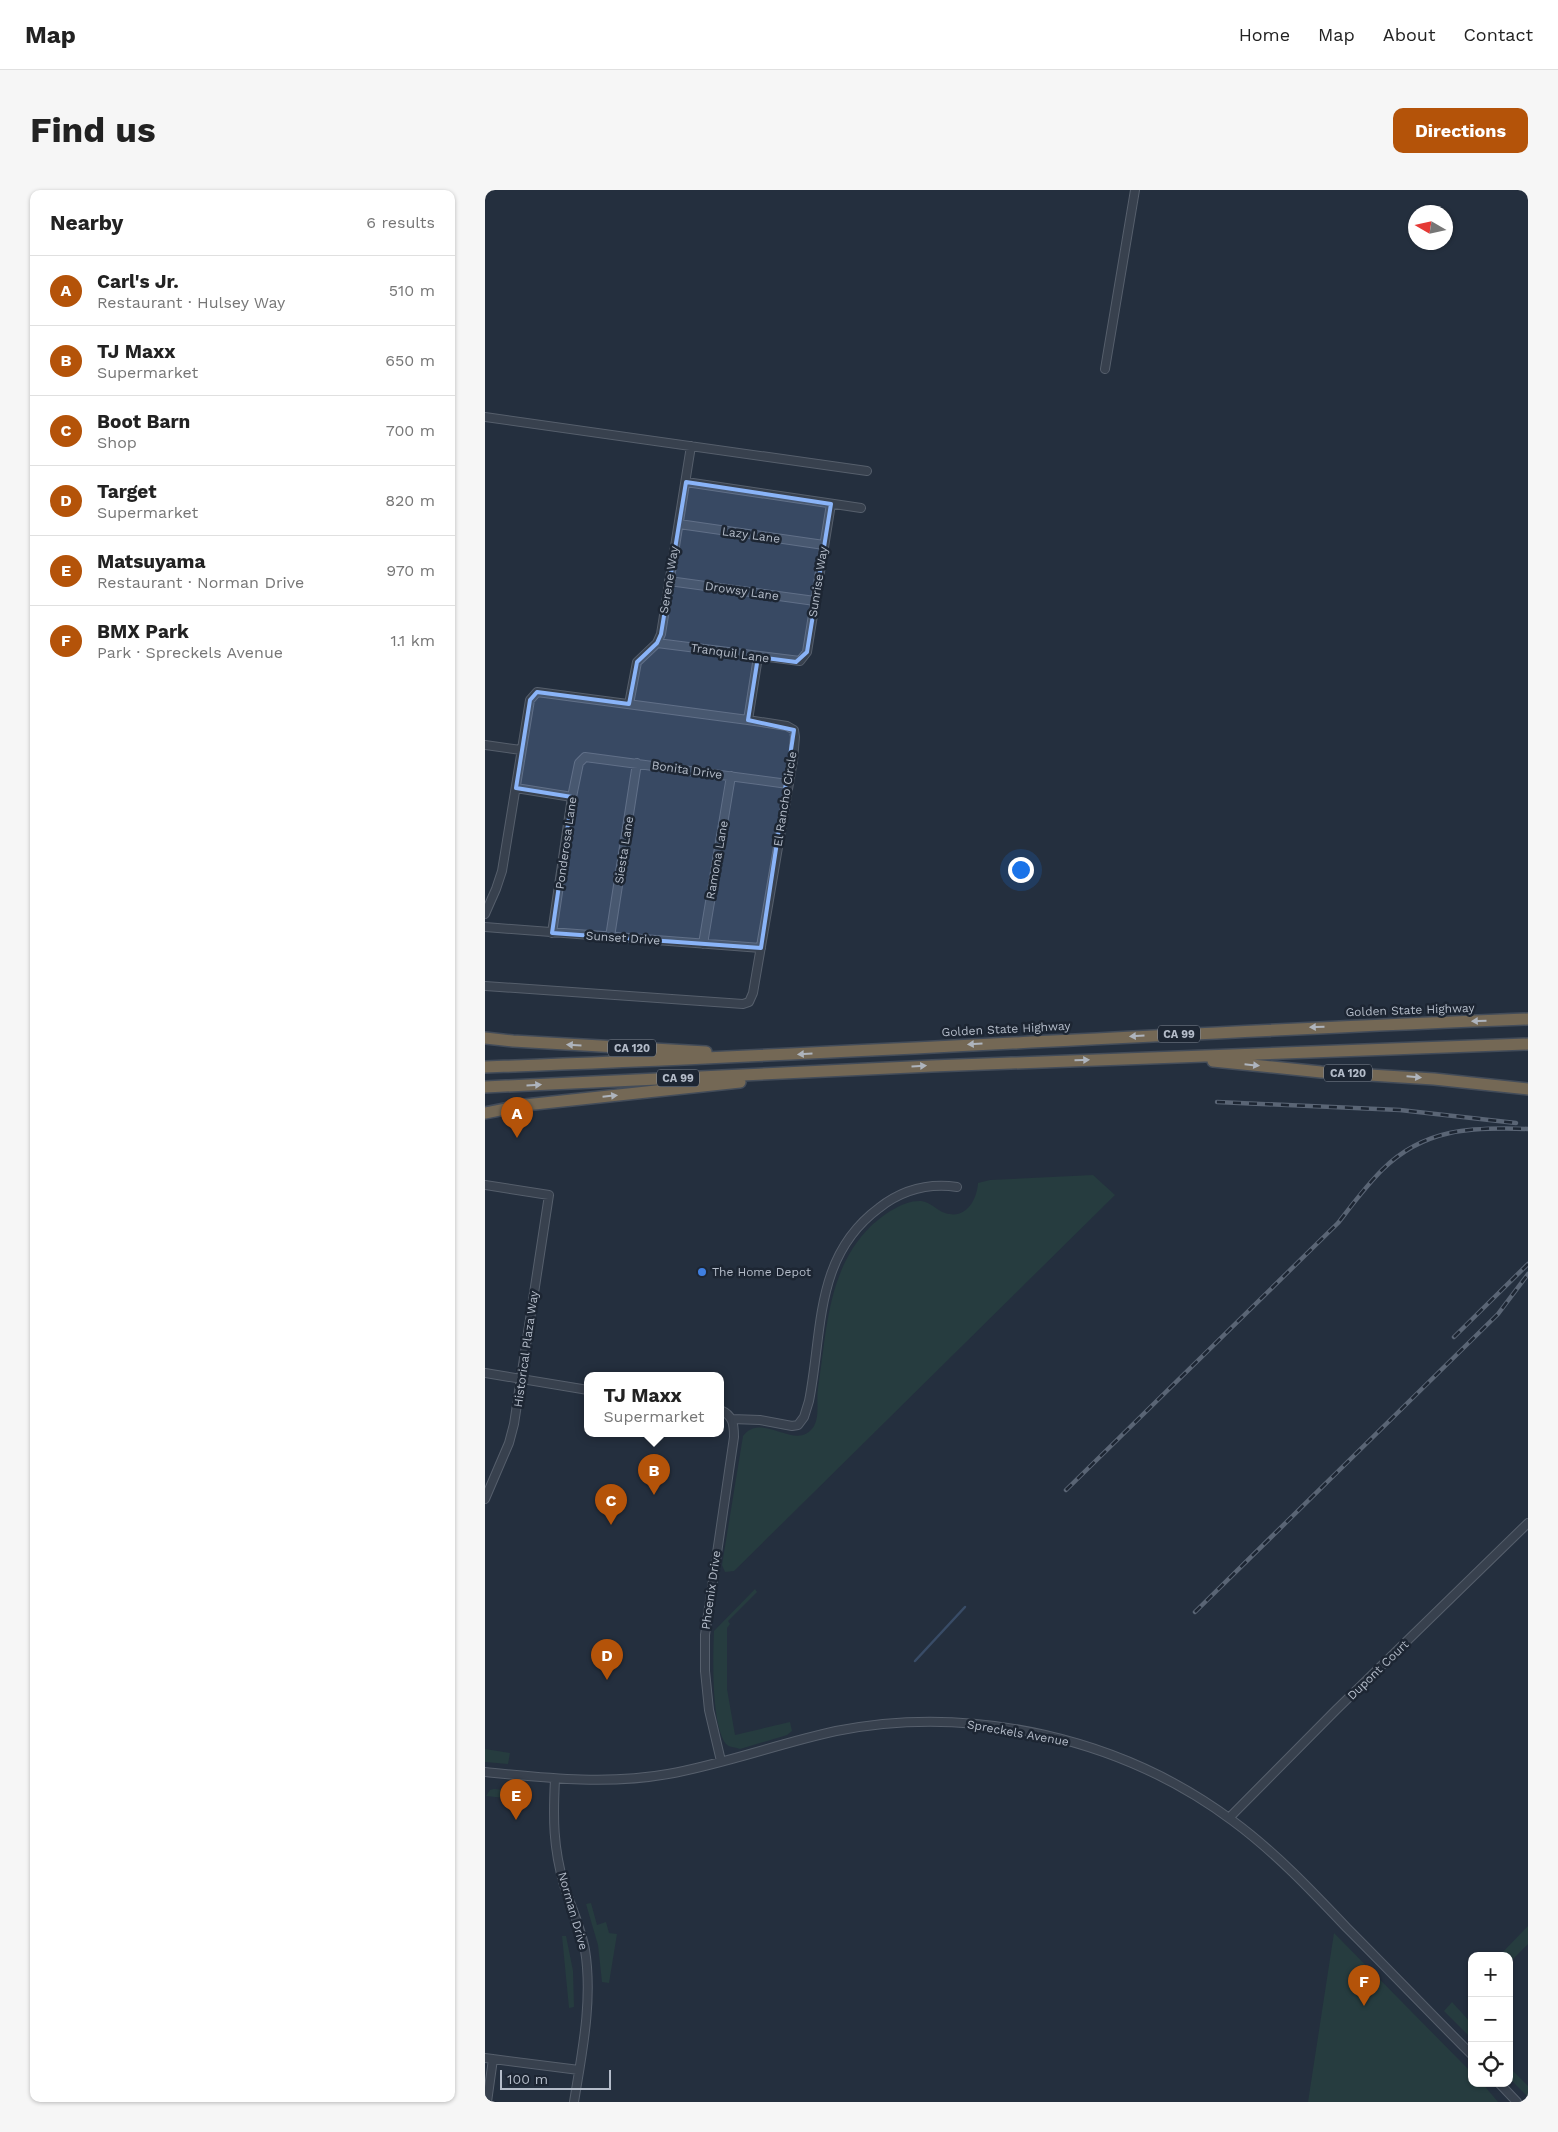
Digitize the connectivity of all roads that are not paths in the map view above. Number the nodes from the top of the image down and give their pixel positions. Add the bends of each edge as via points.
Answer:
1 (1135, 190) edge
2 (1105, 369) dead end
3 (485, 417) edge
4 (691, 446) junction
5 (867, 471) dead end
6 (686, 482) junction
7 (831, 504) junction
8 (861, 508) dead end
9 (679, 524) junction
10 (824, 545) junction
11 (669, 581) junction
12 (815, 601) junction
13 (657, 643) junction
14 (758, 657) junction
15 (803, 659) joint
16 (629, 704) junction
17 (748, 720) junction
18 (485, 745) edge
19 (521, 750) junction
20 (585, 757) joint
21 (637, 763) junction
22 (731, 776) junction
23 (788, 784) junction
24 (516, 788) junction
25 (572, 797) junction
26 (485, 914) edge
27 (485, 927) edge
28 (553, 933) junction
29 (610, 937) junction
30 (703, 944) junction
31 (761, 948) junction
32 (485, 986) edge
33 (1528, 1019) edge
34 (485, 1038) edge
35 (1528, 1044) edge
36 (780, 1055) junction
37 (1169, 1056) junction
38 (485, 1067) edge
39 (871, 1069) junction
40 (485, 1088) edge
41 (1528, 1089) edge
42 (485, 1113) edge
43 (485, 1185) edge
44 (957, 1187) dead end
45 (485, 1373) edge
46 (521, 1379) junction
47 (584, 1389) edge
48 (724, 1411) edge
49 (732, 1419) junction
50 (485, 1498) edge
51 (1528, 1523) edge
52 (721, 1761) junction
53 (485, 1772) edge
54 (555, 1779) junction
55 (1229, 1818) junction
56 (1468, 2051) edge
57 (489, 2058) edge
58 (579, 2070) junction
59 (1503, 2087) edge
60 (487, 2102) edge
61 (574, 2102) edge
62 (1517, 2102) edge

1 - 2 street
3 - 4 street
4 - 5 street
4 - 6 street, Serene Way
6 - 7 street
6 - 9 street, Serene Way
7 - 8 street
7 - 10 street, Sunrise Way
9 - 10 street, Lazy Lane
9 - 11 street, Serene Way
10 - 12 street, Sunrise Way
11 - 12 street, Drowsy Lane
11 - 13 street, Serene Way
12 - 15 street, Sunrise Way
13 - 14 street, Tranquil Lane
13 - 16 street via 637,662
14 - 15 street, Tranquil Lane via 796,662
14 - 17 street
16 - 17 street, El Rancho Circle
16 - 19 street, El Rancho Circle via 537,692 530,700
17 - 23 street, El Rancho Circle via 787,726 793,730 795,737
18 - 19 street
19 - 24 street, El Rancho Circle
20 - 21 street, Bonita Drive
20 - 25 street, Ponderosa Lane via 579,763
21 - 22 street, Bonita Drive
21 - 29 street, Siesta Lane
22 - 23 street, Bonita Drive
22 - 30 street, Ramona Lane
23 - 31 street, El Rancho Circle
24 - 25 street
24 - 26 street, El Rancho Circle via 502,871
25 - 28 street, Ponderosa Lane
27 - 28 street, Sunset Drive
28 - 29 street, Sunset Drive
29 - 30 street, Sunset Drive
30 - 31 street, Sunset Drive
31 - 32 street, El Rancho Circle via 753,993 749,1002 743,1004
33 -> 36 highway, Golden State Highway / CA 99 via 1263,1029
36 -> 34 highway, CA 120
35 - 37 highway, CA 99
36 - 38 highway, Golden State Highway / CA 99
39 -> 37 highway, CA 99
37 -> 41 highway, CA 120
40 -> 39 highway, CA 99
42 -> 39 highway via 525,1105
43 - 46 street, Historical Plaza Way via 549,1195
44 - 49 street via 943,1185 907,1192 866,1217 852,1232 831,1270 809,1401 798,1425
45 - 46 street
46 - 47 street
46 - 50 street, Historical Plaza Way via 512,1433
48 - 49 street
49 - 52 street, Phoenix Drive via 734,1437 705,1635 709,1710
51 - 55 street, Dupont Court
52 - 54 street, Spreckels Avenue via 667,1774 627,1779
52 - 55 street, Spreckels Avenue via 836,1731 961,1723 994,1726 1083,1745 1128,1762 1179,1786
53 - 54 street, Spreckels Avenue
54 - 58 street, Norman Drive via 553,1824 556,1850 585,1950 588,1981
55 - 56 street, Spreckels Avenue via 1294,1873
57 - 58 street
57 - 60 street
58 - 61 street, Norman Drive
59 - 62 street

